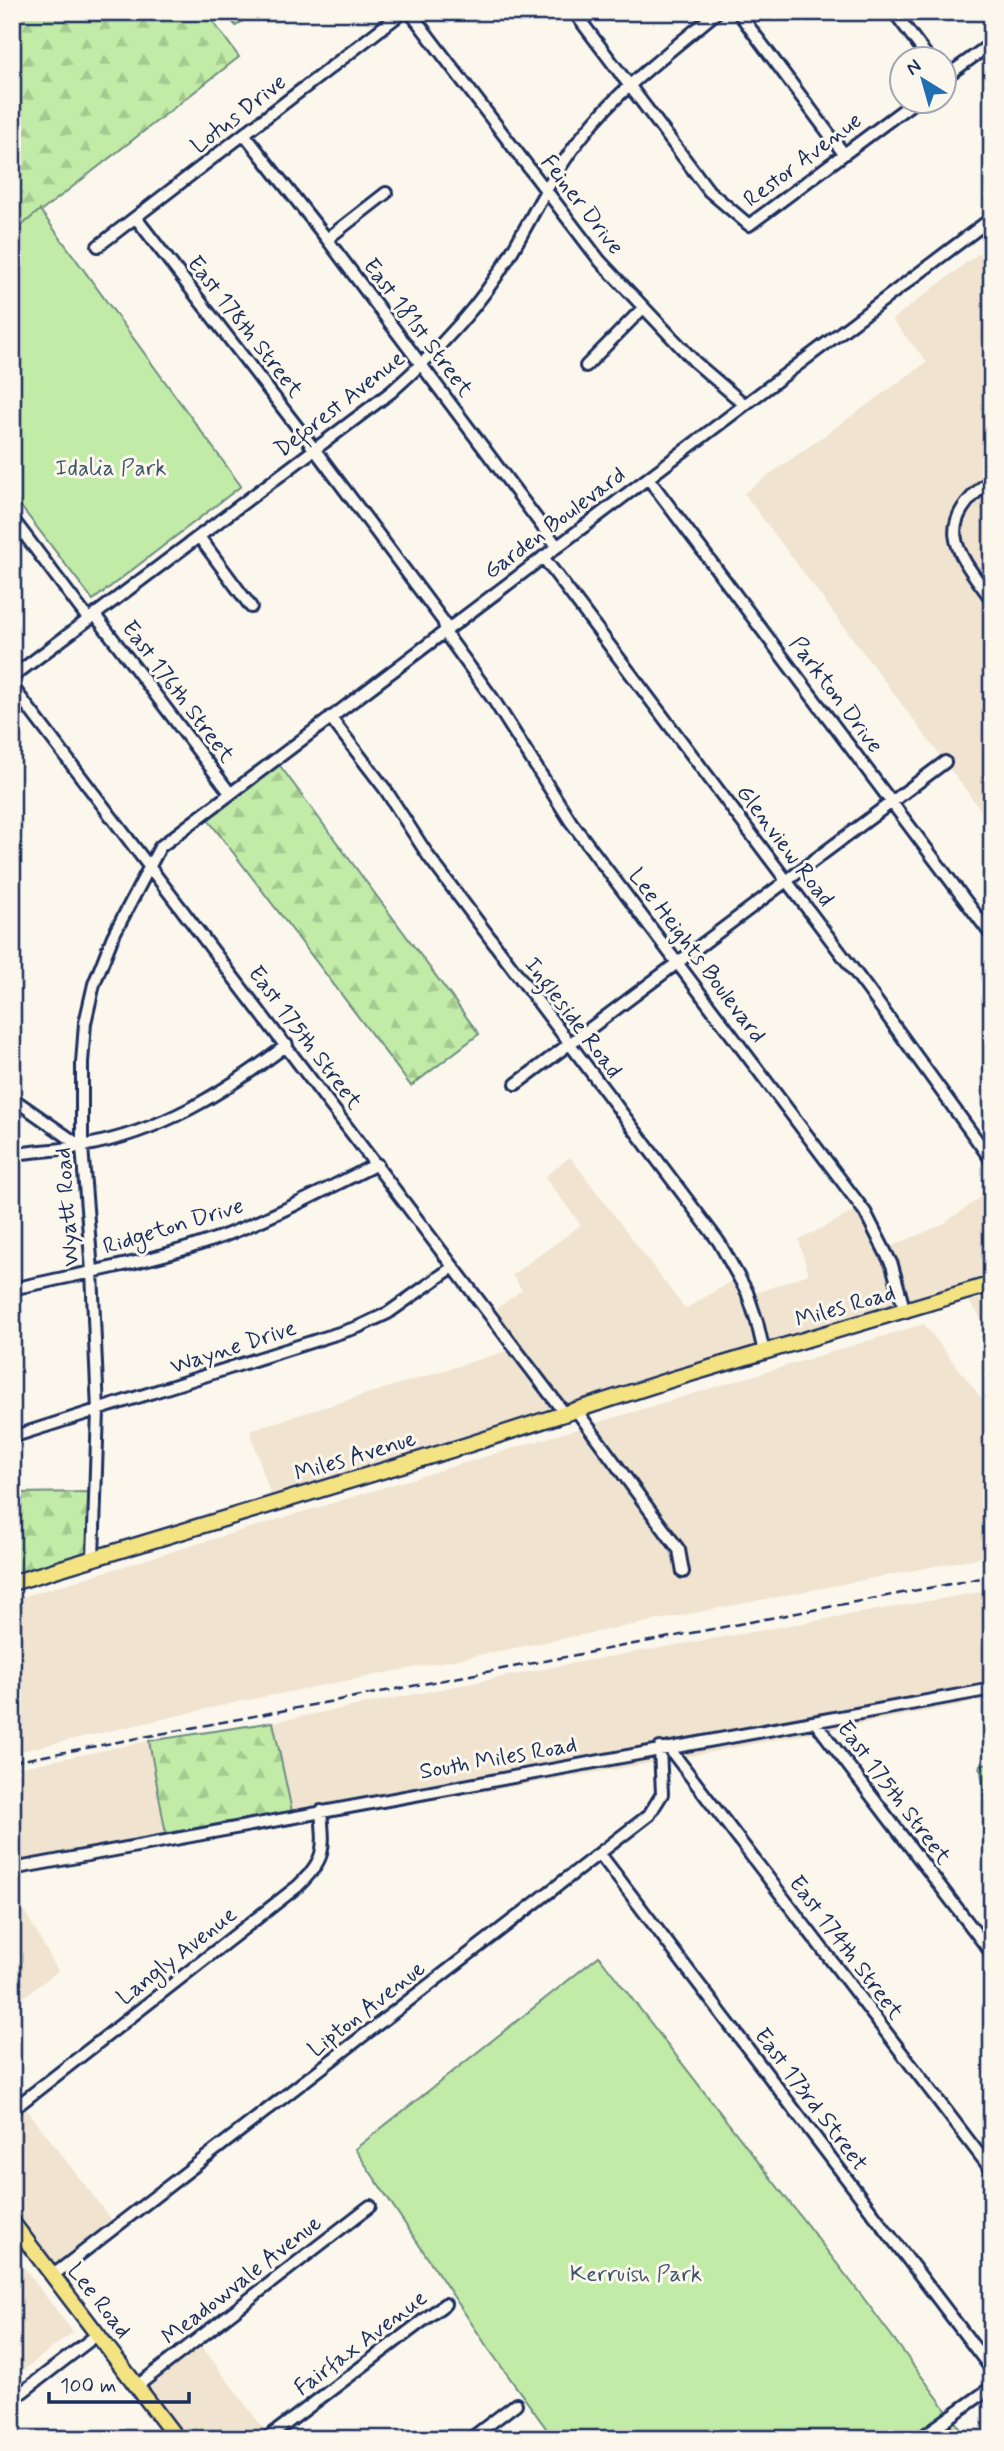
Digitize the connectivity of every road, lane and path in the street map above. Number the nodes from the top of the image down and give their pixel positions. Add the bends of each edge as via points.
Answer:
1 (403, 12) edge
2 (410, 12) edge
3 (574, 12) edge
4 (717, 12) edge
5 (738, 12) edge
6 (894, 12) edge
7 (992, 43) edge
8 (920, 46) edge
9 (958, 68) edge
10 (629, 85) junction
11 (895, 116) edge
12 (245, 135) junction
13 (844, 154) junction
14 (545, 191) junction
15 (386, 193) dead end
16 (136, 218) junction
17 (992, 218) edge
18 (327, 239) junction
19 (98, 246) dead end
20 (643, 308) junction
21 (421, 366) junction
22 (586, 366) dead end
23 (744, 404) junction
24 (315, 450) junction
25 (648, 478) junction
26 (992, 479) edge
27 (12, 518) edge
28 (200, 538) junction
29 (557, 546) junction
30 (543, 557) junction
31 (992, 600) edge
32 (251, 607) dead end
33 (92, 617) junction
34 (445, 629) junction
35 (12, 677) edge
36 (12, 686) edge
37 (330, 717) junction
38 (945, 762) dead end
39 (230, 793) junction
40 (892, 802) junction
41 (150, 867) junction
42 (787, 881) junction
43 (992, 936) edge
44 (678, 963) junction
45 (568, 1044) junction
46 (287, 1045) junction
47 (516, 1084) dead end
48 (12, 1098) edge
49 (82, 1147) junction
50 (12, 1155) edge
51 (992, 1161) edge
52 (377, 1164) junction
53 (453, 1268) junction
54 (92, 1271) junction
55 (992, 1284) edge
56 (12, 1289) edge
57 (905, 1311) junction
58 (764, 1352) junction
59 (710, 1369) joint
60 (98, 1411) junction
61 (570, 1412) junction
62 (12, 1437) edge
63 (93, 1558) junction
64 (683, 1572) dead end
65 (12, 1583) edge
66 (992, 1689) edge
67 (815, 1722) junction
68 (665, 1748) junction
69 (321, 1811) junction
70 (600, 1854) junction
71 (12, 1869) edge
72 (992, 1954) edge
73 (12, 2110) edge
74 (992, 2171) edge
75 (370, 2206) dead end
76 (12, 2222) edge
77 (52, 2276) junction
78 (445, 2304) dead end
79 (98, 2334) junction
80 (992, 2370) edge
81 (137, 2386) junction
82 (992, 2387) edge
83 (12, 2400) edge
84 (516, 2404) dead end
85 (177, 2439) edge
86 (266, 2439) edge
87 (470, 2439) edge
88 (919, 2439) edge

1 - 12 street, Lotus Drive
2 - 14 street, Feiner Drive
3 - 10 street
4 - 10 street, Deforest Avenue
5 - 13 street
6 - 8 street
7 - 9 street
10 - 13 street, Restor Avenue via 709,191 749,225
10 - 14 street, Deforest Avenue via 583,135
11 - 13 street, Restor Avenue
12 - 16 street, Lotus Drive
12 - 18 street, East 181st Street
14 - 20 street, Feiner Drive
14 - 21 street, Deforest Avenue via 485,292
15 - 18 street
16 - 19 street, Lotus Drive
16 - 24 street, East 178th Street
17 - 23 street, Garden Boulevard
18 - 21 street, East 181st Street
20 - 22 street
20 - 23 street, Feiner Drive
21 - 24 street, Deforest Avenue
21 - 29 street, East 181st Street
23 - 25 street, Garden Boulevard
24 - 28 street, Deforest Avenue
24 - 34 street, East 178th Street
25 - 29 street, Garden Boulevard
25 - 40 street, Parkton Drive
26 - 31 street via 964,506 954,539 960,558
27 - 33 street, East 176th Street
28 - 32 street
28 - 33 street, Deforest Avenue
29 - 30 street, Garden Boulevard
30 - 34 street, Garden Boulevard
30 - 42 street, Glenview Road
33 - 35 street, Deforest Avenue
33 - 39 street, East 176th Street
34 - 37 street, Garden Boulevard
34 - 44 street, Lee Heights Boulevard via 572,822
36 - 41 street, East 175th Street
37 - 39 street, Garden Boulevard
37 - 45 street, Ingleside Road
38 - 40 street
39 - 41 street, Garden Boulevard via 160,848
40 - 42 street
40 - 43 street, Parkton Drive
41 - 46 street, East 175th Street
41 - 49 street, Wyatt Road via 113,936 94,984 82,1063
42 - 44 street
42 - 51 street, Glenview Road
44 - 45 street
44 - 57 street, Lee Heights Boulevard via 865,1212 892,1265
45 - 47 street
45 - 58 street, Ingleside Road via 719,1242 747,1292
46 - 49 street via 201,1104 161,1123
46 - 52 street, East 175th Street
48 - 49 street
49 - 50 street
49 - 54 street, Wyatt Road
52 - 53 street, East 175th Street
52 - 54 street, Ridgeton Drive via 225,1235
53 - 60 street, Wayne Drive via 388,1313 358,1327
53 - 61 street, East 175th Street
54 - 56 street, Ridgeton Drive
54 - 60 street, Wyatt Road
55 - 57 main road, Miles Road
57 - 58 main road, Miles Road
58 - 59 main road, Miles Road
59 - 61 main road, Miles Avenue
60 - 62 street, Wayne Drive
60 - 63 street, Wyatt Road
61 - 63 main road, Miles Avenue
61 - 64 street, East 175th Street via 680,1550
63 - 65 main road, Miles Avenue
66 - 67 street, South Miles Road
67 - 68 street, South Miles Road
67 - 72 street, East 175th Street
68 - 69 street, South Miles Road
68 - 70 street, Lipton Avenue via 662,1794 649,1815
68 - 74 street, East 174th Street
69 - 71 street, South Miles Road
69 - 73 street, Langly Avenue via 324,1847 313,1871 299,1886
70 - 77 street, Lipton Avenue
70 - 80 street, East 173rd Street
75 - 81 street, Meadowvale Avenue
76 - 77 main road, Lee Road
77 - 79 main road, Lee Road
78 - 86 street, Fairfax Avenue
79 - 81 main road, Lee Road
79 - 83 street
81 - 85 main road, Lee Road
82 - 88 street
84 - 87 street

